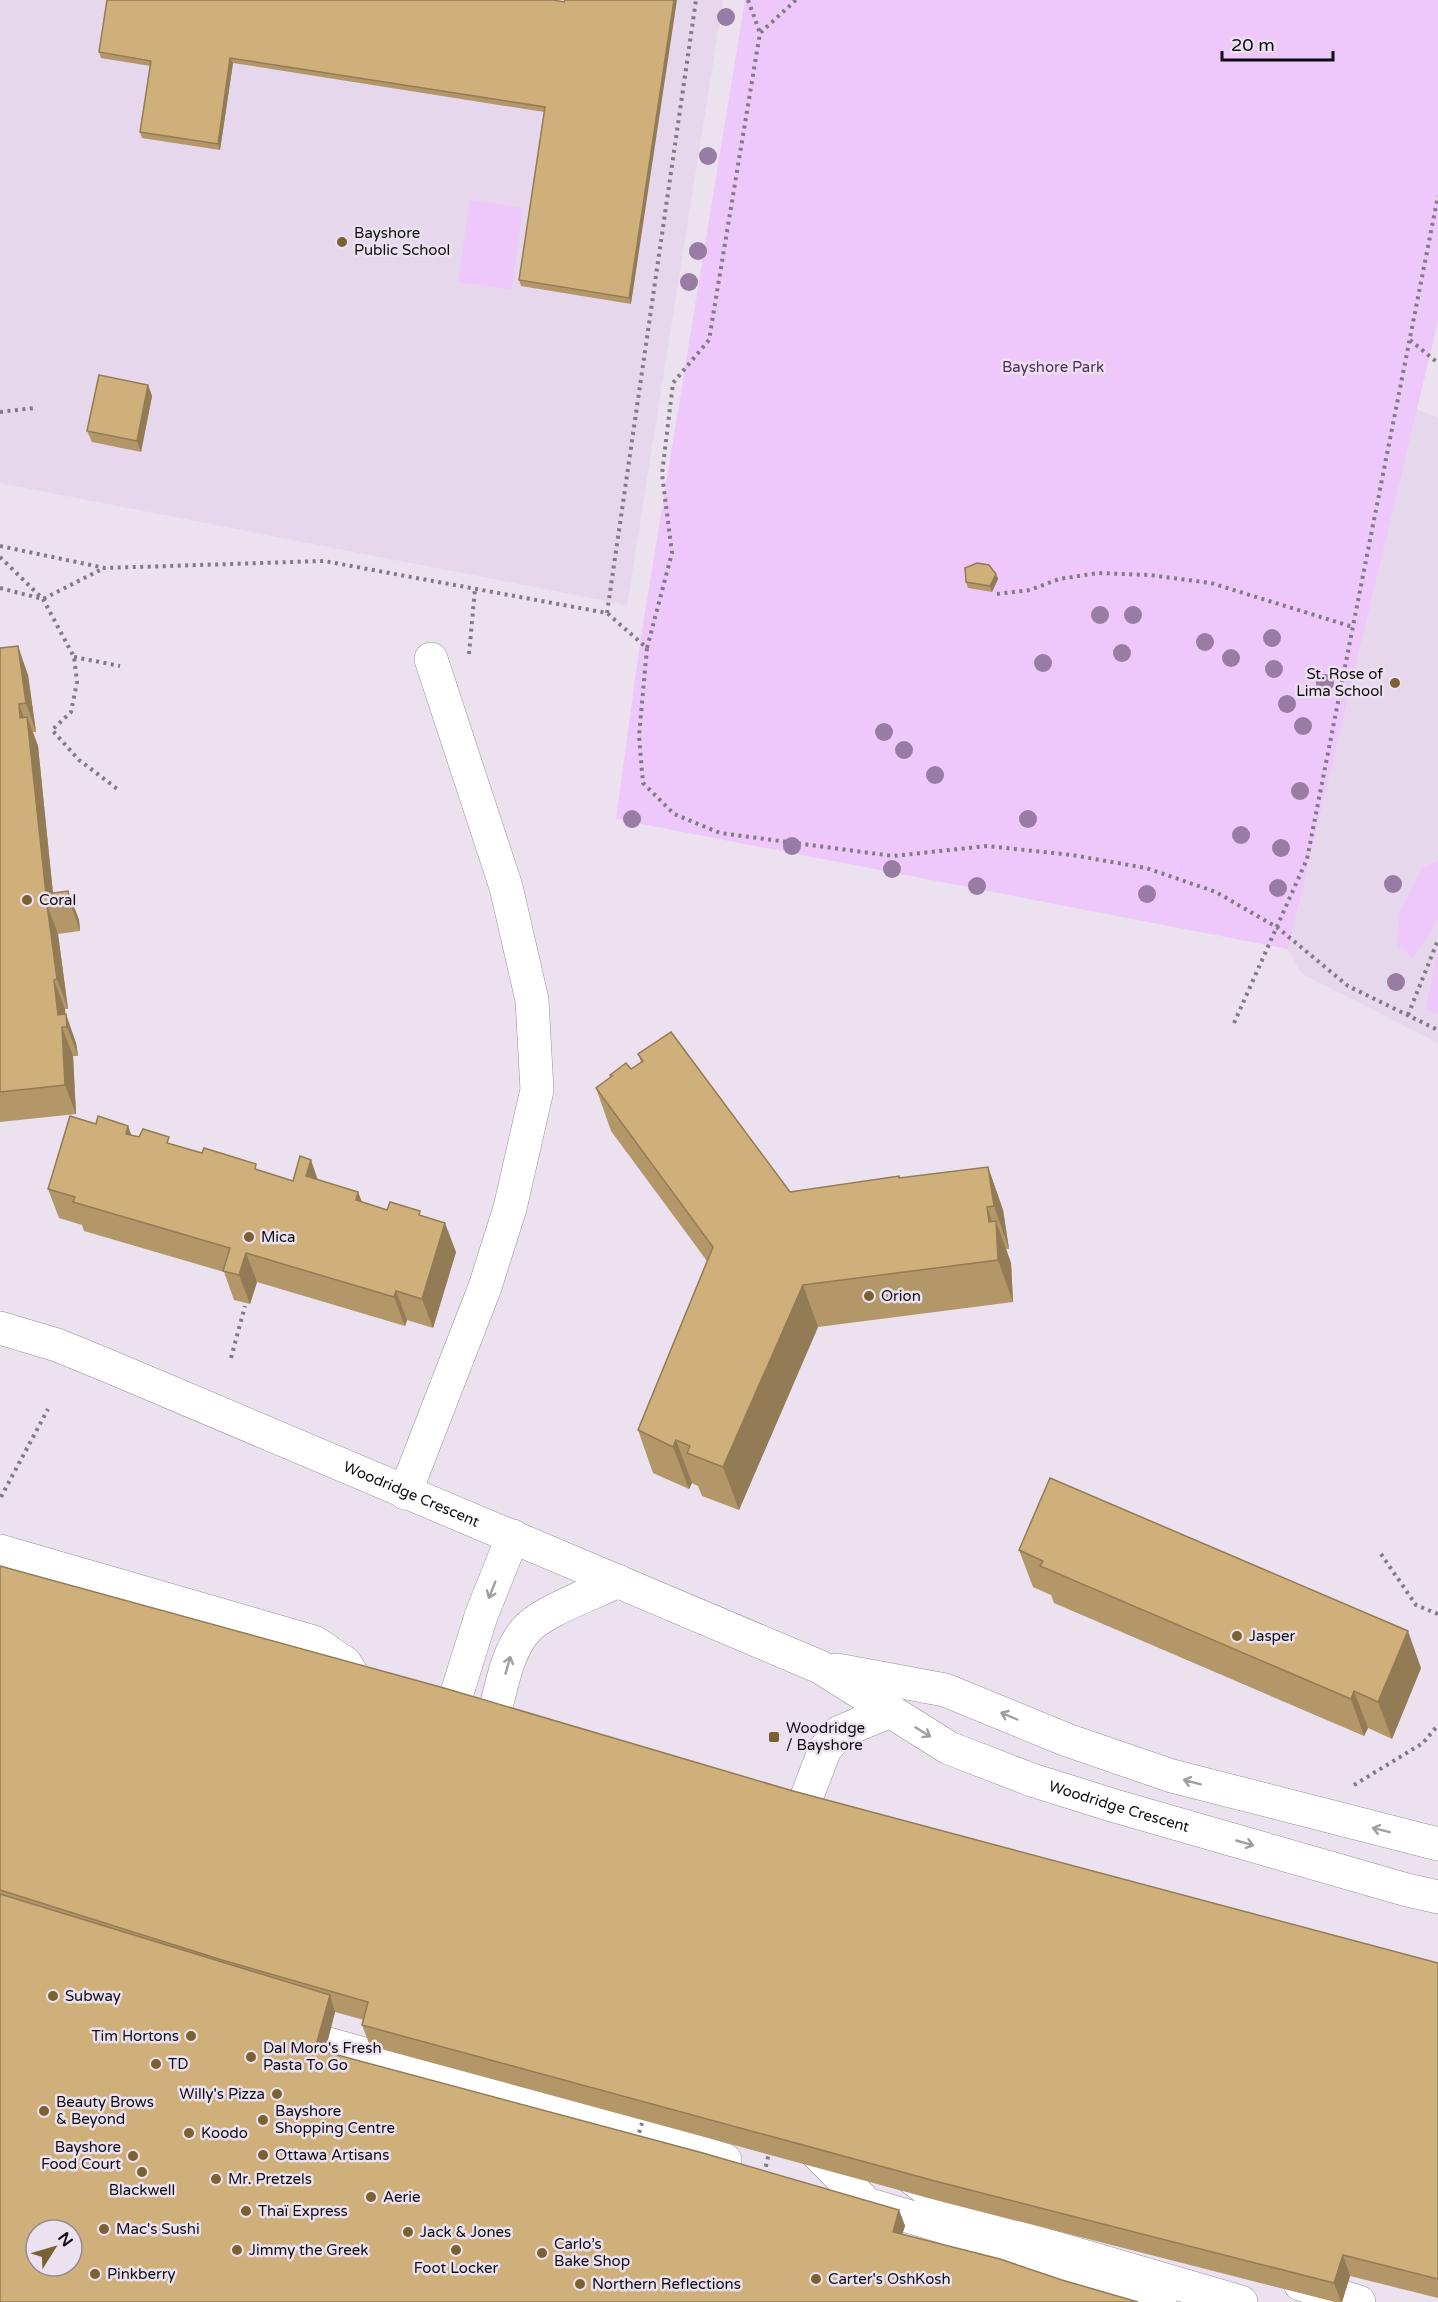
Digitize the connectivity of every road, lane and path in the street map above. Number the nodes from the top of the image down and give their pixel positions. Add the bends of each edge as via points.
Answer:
1 (696, 0) edge
2 (748, 0) edge
3 (796, 0) edge
4 (760, 33) junction
5 (1438, 196) edge
6 (1410, 340) junction
7 (1438, 363) edge
8 (34, 408) dead end
9 (0, 412) edge
10 (0, 546) edge
11 (0, 557) edge
12 (105, 568) junction
13 (0, 588) edge
14 (475, 589) junction
15 (998, 594) dead end
16 (43, 599) junction
17 (607, 614) junction
18 (1353, 627) junction
19 (647, 648) junction
20 (74, 657) junction
21 (431, 659) dead end
22 (468, 660) dead end
23 (120, 666) dead end
24 (120, 791) dead end
25 (1278, 928) junction
26 (1438, 940) edge
27 (1408, 1016) junction
28 (1234, 1023) dead end
29 (1438, 1030) edge
30 (245, 1306) edge
31 (0, 1328) edge
32 (231, 1358) dead end
33 (48, 1409) dead end
34 (405, 1493) junction
35 (0, 1497) edge
36 (513, 1536) junction
37 (0, 1551) edge
38 (1381, 1554) dead end
39 (618, 1581) junction
40 (1438, 1614) edge
41 (820, 1667) junction
42 (358, 1684) edge
43 (452, 1709) edge
44 (890, 1711) junction
45 (492, 1722) edge
46 (1438, 1725) edge
47 (1347, 1788) dead end
48 (801, 1812) edge
49 (1438, 1844) edge
50 (1423, 1893) edge
51 (1438, 1906) edge
52 (257, 2024) edge
53 (642, 2123) edge
54 (836, 2125) edge
55 (635, 2149) edge
56 (876, 2161) junction
57 (811, 2187) edge
58 (901, 2191) edge
59 (993, 2198) edge
60 (867, 2204) junction
61 (1267, 2275) edge
62 (1160, 2302) edge
63 (1204, 2302) edge
64 (1240, 2302) edge
65 (1359, 2302) edge

1 - 17 path
2 - 4 path
3 - 4 path
4 - 19 path via 709,340 673,383 662,474 672,553
5 - 6 path
6 - 7 path
6 - 18 path
8 - 9 path
10 - 12 path
11 - 16 path
12 - 14 path via 324,561
12 - 16 path
13 - 16 path
14 - 17 path
14 - 22 path
15 - 18 path via 1098,573 1149,575 1211,583
16 - 20 path
17 - 19 path
18 - 25 path via 1307,859
19 - 25 path via 639,736 643,783 674,814 720,833 893,856 987,846 1146,868 1216,892
20 - 23 path
20 - 24 path via 77,682 71,712 52,730 79,760
21 - 34 street via 506,887 532,1000 537,1090 510,1208 485,1287
25 - 27 path via 1348,986
25 - 28 path
26 - 27 path
27 - 29 path
30 - 32 path
31 - 34 street, Woodridge Crescent via 57,1345
33 - 35 path
34 - 36 street, Woodridge Crescent
36 - 39 street, Woodridge Crescent
36 -> 43 street
37 - 42 street via 314,1642 345,1663
38 - 40 path via 1416,1605
39 - 41 street, Woodridge Crescent
45 -> 39 street via 511,1655 525,1631 540,1618
41 - 44 street, Woodridge Crescent
49 -> 41 street, Woodridge Crescent via 1172,1776 1067,1740 945,1690
44 - 48 street via 840,1732 825,1749
44 -> 50 street, Woodridge Crescent via 948,1748 1032,1780
46 - 47 path via 1423,1743
50 - 51 street, Woodridge Crescent
52 - 60 street via 497,2091 768,2157
53 - 55 path, bridge
54 - 56 street via 837,2145 846,2155
56 - 59 street
56 - 64 street via 977,2225
57 - 60 street
58 - 62 street via 949,2230 986,2252
60 - 63 street
61 - 65 street

